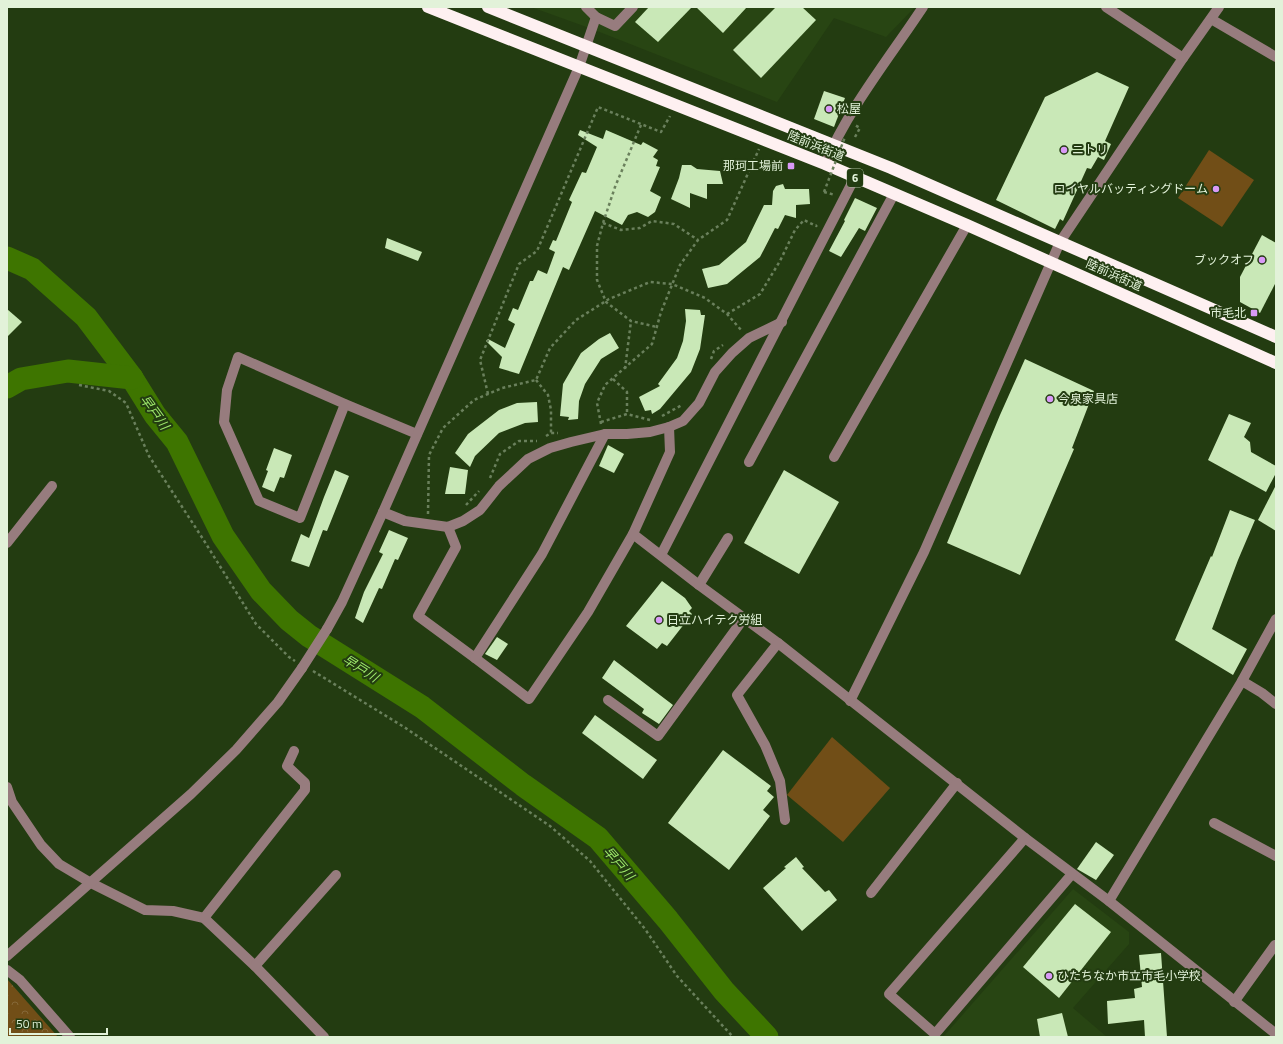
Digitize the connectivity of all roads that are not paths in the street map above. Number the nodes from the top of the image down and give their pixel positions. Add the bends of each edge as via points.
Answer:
1 (428, 7) edge
2 (488, 7) edge
3 (586, 7) edge
4 (633, 7) edge
5 (923, 7) edge
6 (1106, 7) edge
7 (1219, 7) edge
8 (596, 17) junction
9 (1211, 19) junction
10 (586, 47) junction
11 (1276, 57) edge
12 (1183, 58) junction
13 (579, 67) junction
14 (833, 144) junction
15 (825, 164) junction
16 (855, 177) junction
17 (894, 194) junction
18 (968, 226) junction
19 (1060, 242) junction
20 (1052, 263) junction
21 (782, 322) junction
22 (1276, 337) edge
23 (1276, 363) edge
24 (345, 404) junction
25 (669, 427) junction
26 (417, 434) junction
27 (605, 434) junction
28 (834, 457) dead end
29 (749, 462) dead end
30 (52, 486) dead end
31 (384, 512) junction
32 (448, 528) junction
33 (633, 534) junction
34 (728, 538) dead end
35 (7, 544) edge
36 (661, 555) junction
37 (699, 585) junction
38 (744, 618) junction
39 (1276, 619) edge
40 (778, 643) junction
41 (475, 658) junction
42 (1242, 681) junction
43 (608, 700) dead end
44 (850, 701) junction
45 (1276, 704) edge
46 (294, 751) dead end
47 (957, 783) junction
48 (7, 787) edge
49 (785, 820) dead end
50 (1214, 823) dead end
51 (1025, 838) junction
52 (1276, 856) edge
53 (1072, 874) junction
54 (336, 875) dead end
55 (91, 883) junction
56 (871, 893) dead end
57 (1109, 901) junction
58 (204, 918) junction
59 (1275, 946) edge
60 (7, 956) edge
61 (255, 966) junction
62 (7, 970) edge
63 (1234, 1002) junction
64 (1276, 1034) edge
65 (70, 1037) edge
66 (324, 1037) edge

1 - 13 highway, 陸前浜街道 / 6
2 - 10 highway, 陸前浜街道 / 6
3 - 8 street
4 - 8 street via 615,26
5 - 14 street
6 - 12 street
7 - 9 street
8 - 10 street
9 - 11 street
9 - 12 street
10 - 13 street
10 - 14 highway, 陸前浜街道 / 6
12 - 19 street
13 - 15 highway, 陸前浜街道 / 6
13 - 26 street
14 - 15 street
14 - 19 highway, 陸前浜街道 / 6
15 - 16 highway, 陸前浜街道 / 6
16 - 17 highway, 陸前浜街道 / 6
16 - 21 street
17 - 18 highway, 陸前浜街道 / 6
17 - 29 street
18 - 20 highway, 陸前浜街道 / 6
18 - 28 street
19 - 20 street
19 - 22 highway, 陸前浜街道 / 6
20 - 23 highway, 陸前浜街道 / 6
20 - 44 street via 924,552
21 - 25 street via 749,338 715,372 699,403 683,421
21 - 36 street
24 - 24 street via 238,357 227,390 224,422 259,501 300,518
24 - 26 street
25 - 27 street via 650,432
25 - 33 street via 670,452
26 - 31 street
27 - 32 street via 550,448 528,459 499,486 480,510
27 - 41 street via 542,554
30 - 35 street
31 - 32 street via 405,521
31 - 55 street, bridge via 342,602 278,702 236,750 191,794
32 - 41 street via 456,547 418,616
33 - 36 street
33 - 41 street via 588,612 529,699
34 - 37 street
36 - 37 street
37 - 38 street
38 - 40 street
38 - 43 street via 658,736
39 - 42 street
40 - 44 street
40 - 49 street via 737,696 765,746 780,781
42 - 45 street
42 - 57 street
44 - 47 street
46 - 58 street via 287,766 305,782 305,790
47 - 51 street
47 - 56 street
48 - 55 street via 12,802 41,845 59,864
50 - 52 street
51 - 53 street
51 - 53 street via 889,994 936,1034
53 - 57 street
54 - 61 street
55 - 58 street via 145,910 173,911
55 - 60 street
57 - 63 street
58 - 61 street
59 - 63 street
61 - 66 street
62 - 65 street via 20,980
63 - 64 street

